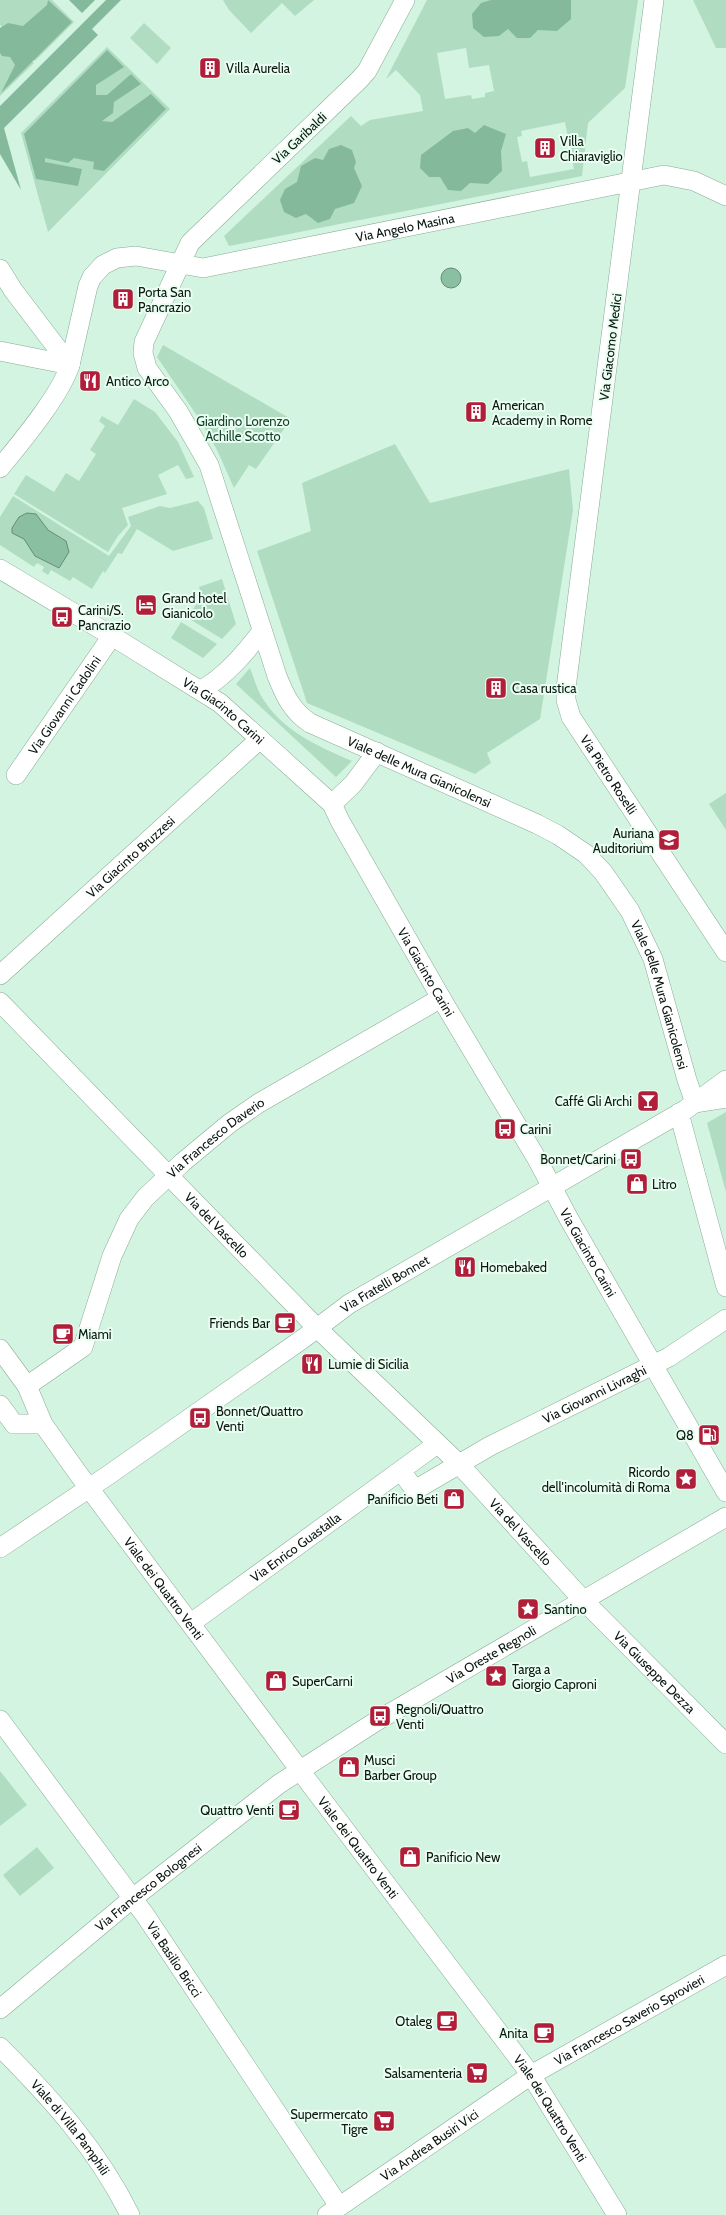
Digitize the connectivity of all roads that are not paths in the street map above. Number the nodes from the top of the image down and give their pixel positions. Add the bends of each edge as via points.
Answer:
1 (405, 0) edge
2 (654, 0) edge
3 (630, 183) junction
4 (726, 196) edge
5 (179, 266) junction
6 (0, 269) edge
7 (148, 332) joint
8 (0, 351) edge
9 (70, 365) junction
10 (22, 441) junction
11 (0, 468) edge
12 (0, 481) edge
13 (0, 569) edge
14 (262, 631) junction
15 (112, 636) junction
16 (200, 690) junction
17 (571, 717) joint
18 (260, 739) junction
19 (377, 752) junction
20 (16, 775) dead end
21 (332, 804) junction
22 (726, 952) edge
23 (0, 975) edge
24 (441, 998) junction
25 (0, 1002) edge
26 (726, 1080) edge
27 (726, 1098) edge
28 (695, 1103) junction
29 (678, 1113) junction
30 (170, 1175) junction
31 (553, 1188) junction
32 (726, 1287) edge
33 (726, 1319) edge
34 (317, 1328) junction
35 (0, 1349) edge
36 (652, 1365) junction
37 (27, 1386) junction
38 (0, 1405) edge
39 (43, 1424) junction
40 (437, 1444) junction
41 (458, 1463) junction
42 (401, 1471) junction
43 (89, 1488) junction
44 (726, 1492) edge
45 (726, 1516) edge
46 (0, 1548) edge
47 (583, 1600) junction
48 (191, 1623) junction
49 (0, 1720) edge
50 (726, 1744) edge
51 (300, 1770) junction
52 (133, 1898) junction
53 (726, 1965) edge
54 (0, 2009) edge
55 (0, 2047) edge
56 (531, 2074) junction
57 (333, 2210) edge
58 (130, 2215) edge
59 (617, 2215) edge

1 - 5 street, Via Garibaldi via 363,76 206,226 190,243
2 - 3 street, Via Giacomo Medici
3 - 4 street, Via Angelo Masina via 674,175
3 - 5 street, Via Angelo Masina via 203,268
3 - 17 street, Via Giacomo Medici via 566,688 566,700
5 - 7 street, Via Garibaldi
5 - 9 street, Via Angelo Masina via 130,256 117,258 103,265 90,281 84,299
6 - 9 street
7 - 14 street, Viale delle Mura Gianicolensi via 143,348 147,368 178,411 213,475
8 - 9 street
9 - 10 street, Via Angelo Masina via 56,392
10 - 11 street
10 - 12 street
13 - 15 street, Via Giacinto Carini
14 - 16 street via 228,670
14 - 19 street, Viale delle Mura Gianicolensi via 277,676 296,713 325,730
15 - 16 street, Via Giacinto Carini
15 - 20 street, Via Giovanni Cadolini
16 - 18 street, Via Giacinto Carini
17 - 22 street, Via Pietro Roselli
18 - 21 street, Via Giacinto Carini
18 - 23 street, Via Giacinto Bruzzesi
19 - 21 street via 353,784
19 - 28 street, Viale delle Mura Gianicolensi via 558,835 582,851 603,872 630,911 649,948
21 - 24 street, Via Giacinto Carini
24 - 30 street, Via Francesco Daverio via 259,1103
24 - 31 street, Via Giacinto Carini
25 - 30 street, Via del Vascello
26 - 28 street, Via Fratelli Bonnet
27 - 28 street
28 - 29 street, Via Fratelli Bonnet
29 - 31 street, Via Fratelli Bonnet
29 - 32 street
30 - 34 street, Via del Vascello
30 - 37 street, Via Francesco Daverio via 145,1198 129,1219 112,1256 83,1347
31 - 34 street, Via Fratelli Bonnet via 349,1304
31 - 36 street, Via Giacinto Carini
33 - 36 street, Via Giovanni Livraghi via 674,1354
34 - 40 street, Via del Vascello
34 - 43 street, Via Fratelli Bonnet
35 - 37 street
36 - 41 street, Via Giovanni Livraghi
36 - 44 street, Via Giacinto Carini
37 - 39 street
38 - 39 street via 14,1424
39 - 43 street, Viale dei Quattro Venti
40 - 41 street, Via del Vascello
40 - 42 street, Via Enrico Guastalla
41 - 42 street, Via Giovanni Livraghi via 415,1490
41 - 47 street, Via del Vascello
42 - 48 street, Via Enrico Guastalla
43 - 46 street, Via Fratelli Bonnet
43 - 48 street, Viale dei Quattro Venti
45 - 47 street, Via Oreste Regnoli
47 - 50 street, Via Giuseppe Dezza
47 - 51 street, Via Oreste Regnoli via 375,1722
48 - 51 street, Viale dei Quattro Venti
49 - 52 street, Via Basilio Bricci
51 - 52 street, Via Francesco Bolognesi via 221,1828
51 - 56 street, Viale dei Quattro Venti
52 - 54 street, Via Francesco Bolognesi
52 - 57 street, Via Basilio Bricci
53 - 56 street, Via Francesco Saverio Sprovieri
55 - 58 street, Viale di Villa Pamphili via 39,2086 75,2129 106,2172
56 - 57 street, Via Andrea Busiri Vici
56 - 59 street, Viale dei Quattro Venti

